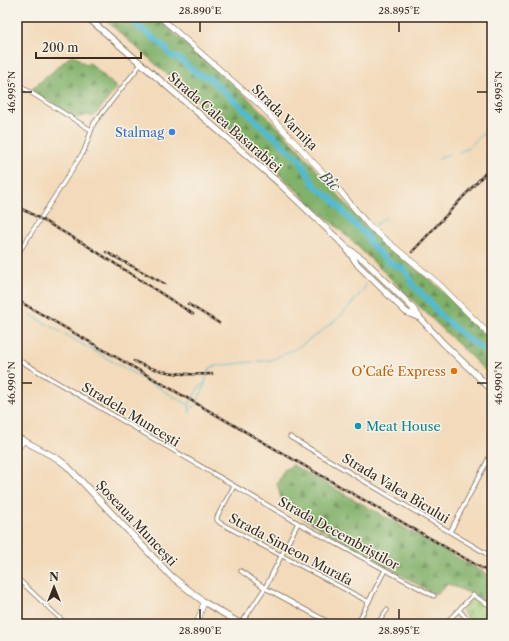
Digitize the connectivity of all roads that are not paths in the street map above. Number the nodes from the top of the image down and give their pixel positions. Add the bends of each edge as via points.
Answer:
1 (87, 17) edge
2 (160, 17) edge
3 (141, 64) junction
4 (17, 83) edge
5 (91, 130) junction
6 (346, 247) junction
7 (17, 255) edge
8 (364, 260) junction
9 (358, 265) junction
10 (401, 296) junction
11 (395, 301) junction
12 (420, 318) junction
13 (492, 337) edge
14 (17, 359) edge
15 (492, 390) edge
16 (17, 437) edge
17 (290, 437) dead end
18 (23, 441) junction
19 (17, 450) edge
20 (492, 452) edge
21 (234, 486) junction
22 (298, 523) junction
23 (450, 532) junction
24 (280, 555) junction
25 (492, 557) edge
26 (385, 570) junction
27 (241, 571) dead end
28 (17, 578) edge
29 (265, 588) junction
30 (434, 596) dead end
31 (204, 602) junction
32 (369, 602) junction
33 (492, 607) edge
34 (387, 610) dead end
35 (459, 610) junction
36 (66, 624) edge
37 (197, 624) edge
38 (241, 624) edge
39 (332, 624) edge
40 (357, 624) edge
41 (377, 624) edge
42 (445, 624) edge
43 (471, 624) edge

1 - 3 main road, Strada Calea Basarabiei
2 - 13 street, Strada Varnița via 262,107 369,226 439,284
3 - 5 street via 99,116
3 - 6 main road, Strada Calea Basarabiei via 279,183
4 - 5 street
5 - 7 street via 84,151
6 - 8 main road, Strada Calea Basarabiei
6 - 9 main road, Strada Calea Basarabiei
8 - 9 main road
8 - 10 main road, Strada Calea Basarabiei
9 - 11 main road, Strada Calea Basarabiei
10 - 11 main road
10 - 12 main road, Strada Calea Basarabiei
11 - 12 main road, Strada Calea Basarabiei via 406,312
12 - 15 main road, Strada Calea Basarabiei
14 - 21 street, Stradela Muncești
16 - 18 main road, Șoseaua Muncești
17 - 23 street, Strada Valea Bîcului
18 - 19 street
18 - 31 main road, Șoseaua Muncești via 58,459 72,470 171,576
20 - 23 street
21 - 22 street, Strada Decembriștilor
21 - 24 street, Strada Simeon Murafa via 217,517 218,521
22 - 24 street
22 - 26 street, Strada Decembriștilor
23 - 25 street, Strada Valea Bîcului
24 - 29 street
24 - 32 street, Strada Simeon Murafa
26 - 30 street, Strada Decembriștilor
26 - 32 street
27 - 29 street
28 - 36 street
29 - 38 street
29 - 39 street
31 - 37 street
31 - 38 main road, Șoseaua Muncești
32 - 40 street
33 - 35 street via 473,595
34 - 41 street
35 - 42 street
35 - 43 street

